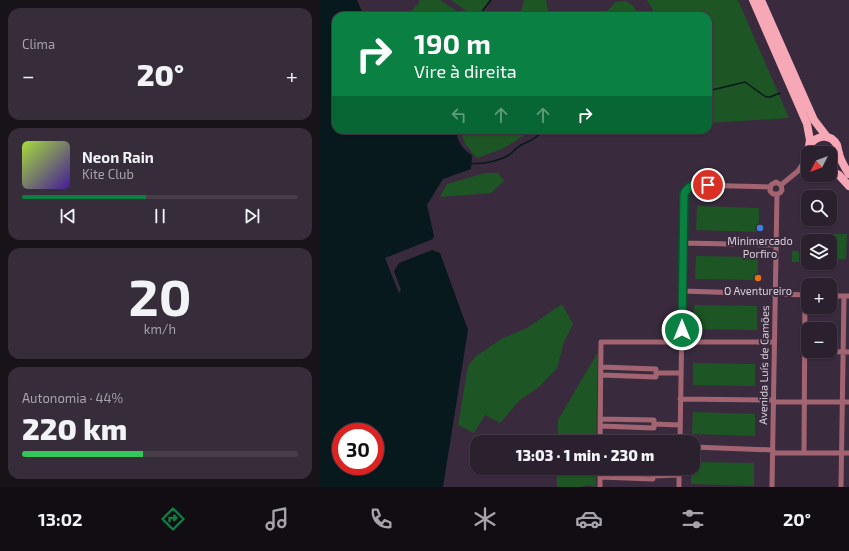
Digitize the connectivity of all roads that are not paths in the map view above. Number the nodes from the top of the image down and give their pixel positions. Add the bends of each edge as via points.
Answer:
1 (753, 0) edge
2 (761, 0) edge
3 (827, 137) junction
4 (809, 146) edge
5 (810, 146) edge
6 (839, 153) junction
7 (837, 157) edge
8 (801, 166) edge
9 (801, 170) edge
10 (798, 171) junction
11 (837, 174) edge
12 (849, 174) edge
13 (781, 185) junction
14 (849, 186) edge
15 (770, 187) junction
16 (777, 194) junction
17 (683, 243) junction
18 (776, 245) junction
19 (682, 292) junction
20 (775, 294) junction
21 (801, 295) edge
22 (846, 296) edge
23 (774, 342) junction
24 (682, 343) junction
25 (837, 352) edge
26 (843, 352) junction
27 (849, 352) edge
28 (804, 358) edge
29 (601, 367) junction
30 (656, 373) junction
31 (681, 373) junction
32 (601, 375) junction
33 (680, 399) junction
34 (773, 401) junction
35 (804, 402) junction
36 (843, 402) junction
37 (849, 402) edge
38 (600, 419) junction
39 (654, 424) junction
40 (680, 425) junction
41 (600, 426) junction
42 (600, 435) edge
43 (680, 435) edge
44 (700, 447) edge
45 (773, 451) junction
46 (804, 453) junction
47 (842, 453) junction
48 (849, 453) edge
49 (679, 475) joint
50 (653, 476) joint
51 (600, 477) joint
52 (600, 487) edge
53 (679, 487) edge
54 (772, 487) edge
55 (841, 487) edge

1 - 4 main road via 807,124
2 - 3 main road via 814,120
3 - 5 main road via 816,138
3 - 6 main road via 837,145
6 - 7 main road
6 - 12 main road
8 - 10 street
9 - 10 street
10 - 13 street
11 - 14 main road
13 - 15 street via 776,182
13 - 16 street via 781,192
15 - 16 street via 771,192
15 - 17 street via 693,185 685,191
16 - 18 street, Avenida Luís de Camões
17 - 18 street
17 - 19 street
18 - 20 street, Avenida Luís de Camões
19 - 20 street
19 - 24 street
20 - 21 street
20 - 23 street, Avenida Luís de Camões
22 - 26 street
23 - 24 street
23 - 34 street, Avenida Luís de Camões
24 - 29 street via 601,342
24 - 31 street
25 - 26 street
26 - 27 street
26 - 36 street
28 - 35 street
29 - 30 street via 656,369
29 - 32 street
30 - 31 street
30 - 32 street via 656,377
31 - 33 street
32 - 38 street
33 - 34 street
33 - 40 street
34 - 35 street
34 - 45 street, Avenida Luís de Camões
35 - 36 street
35 - 46 street
36 - 37 street
36 - 47 street
38 - 39 street via 654,420
38 - 41 street
39 - 40 street
39 - 41 street via 654,428
40 - 43 street
41 - 42 street
44 - 45 street
45 - 46 street
45 - 54 street, Avenida Luís de Camões
46 - 47 street
47 - 48 street
47 - 55 street
49 - 50 street
49 - 53 street
50 - 51 street via 653,479
51 - 52 street

